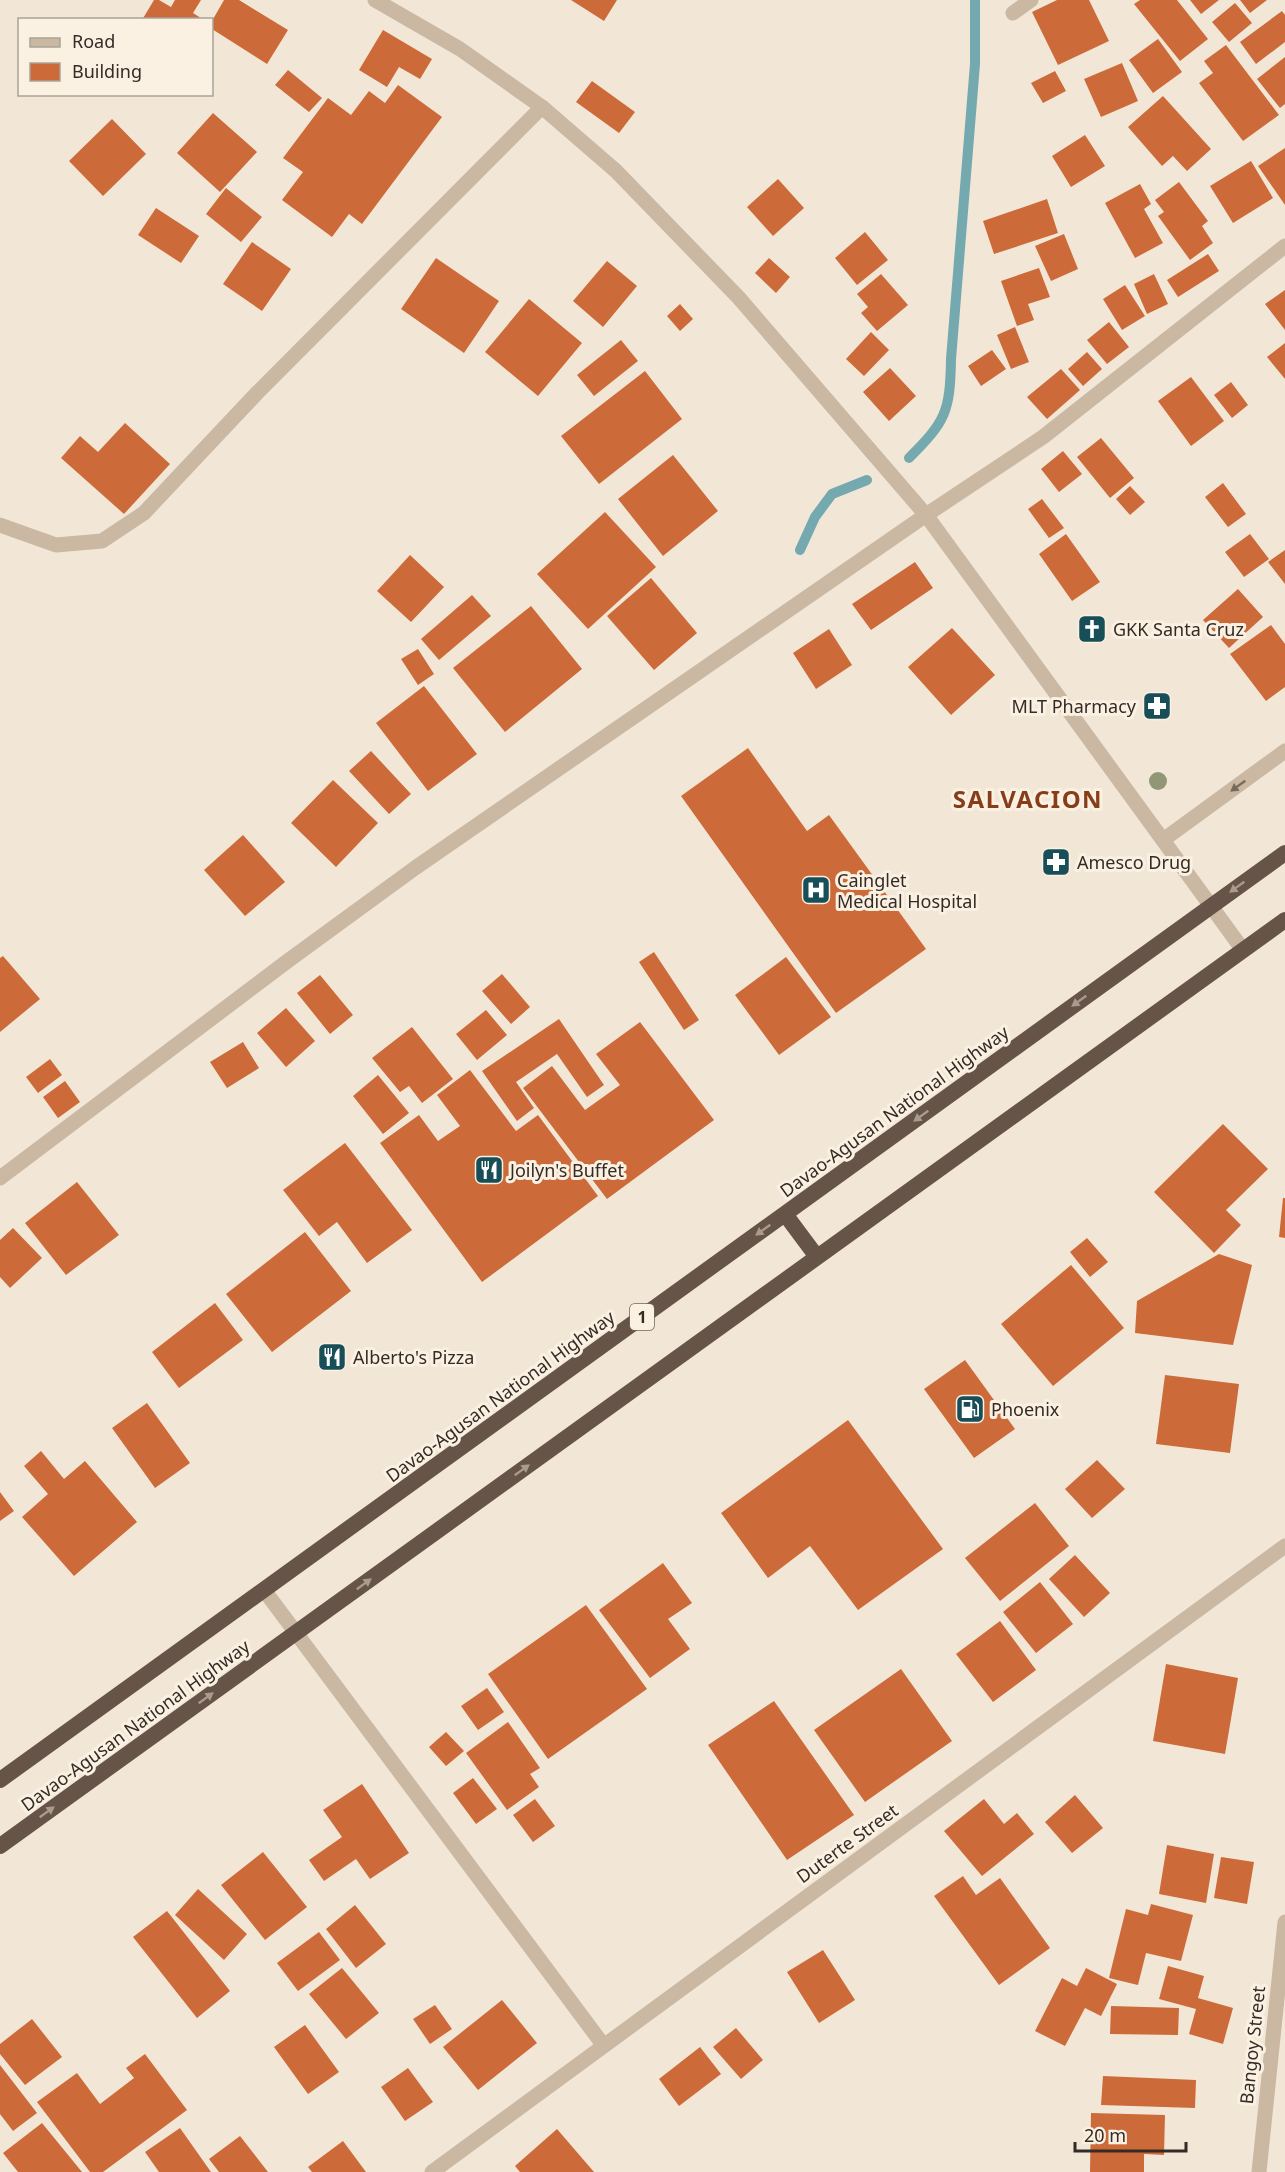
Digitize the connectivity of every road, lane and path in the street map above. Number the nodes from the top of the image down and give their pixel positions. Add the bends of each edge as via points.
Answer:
1 (375, 0) edge
2 (1031, 0) edge
3 (1013, 13) dead end
4 (542, 107) junction
5 (1285, 246) edge
6 (926, 515) junction
7 (0, 525) edge
8 (1285, 751) edge
9 (1163, 840) junction
10 (1285, 853) edge
11 (1211, 906) junction
12 (1285, 920) edge
13 (1243, 950) junction
14 (0, 1178) edge
15 (785, 1214) junction
16 (817, 1257) junction
17 (1285, 1546) edge
18 (264, 1590) junction
19 (297, 1633) junction
20 (0, 1780) edge
21 (0, 1846) edge
22 (1285, 1922) edge
23 (604, 2046) junction
24 (432, 2172) edge
25 (1259, 2172) edge

1 - 4 street via 460,49
2 - 3 street
4 - 6 street via 616,171 739,298
4 - 7 street via 256,393 144,513 102,541 68,544 56,545
5 - 6 street via 1043,438
6 - 9 street
6 - 14 street via 416,868
8 -> 9 street
9 - 11 street
10 -> 11 highway, Davao-Agusan National Highway / 1
11 - 13 street
11 -> 15 highway, Davao-Agusan National Highway / 1
12 - 13 highway, Davao-Agusan National Highway
13 - 16 highway, Davao-Agusan National Highway
15 - 16 highway
15 -> 18 highway, Davao-Agusan National Highway / 1
19 -> 16 highway, Davao-Agusan National Highway
17 - 23 street, Duterte Street
18 - 19 street
18 - 20 highway, Davao-Agusan National Highway / 1
21 -> 19 highway, Davao-Agusan National Highway
19 - 23 street
22 - 25 street, Bangoy Street
23 - 24 street, Duterte Street

